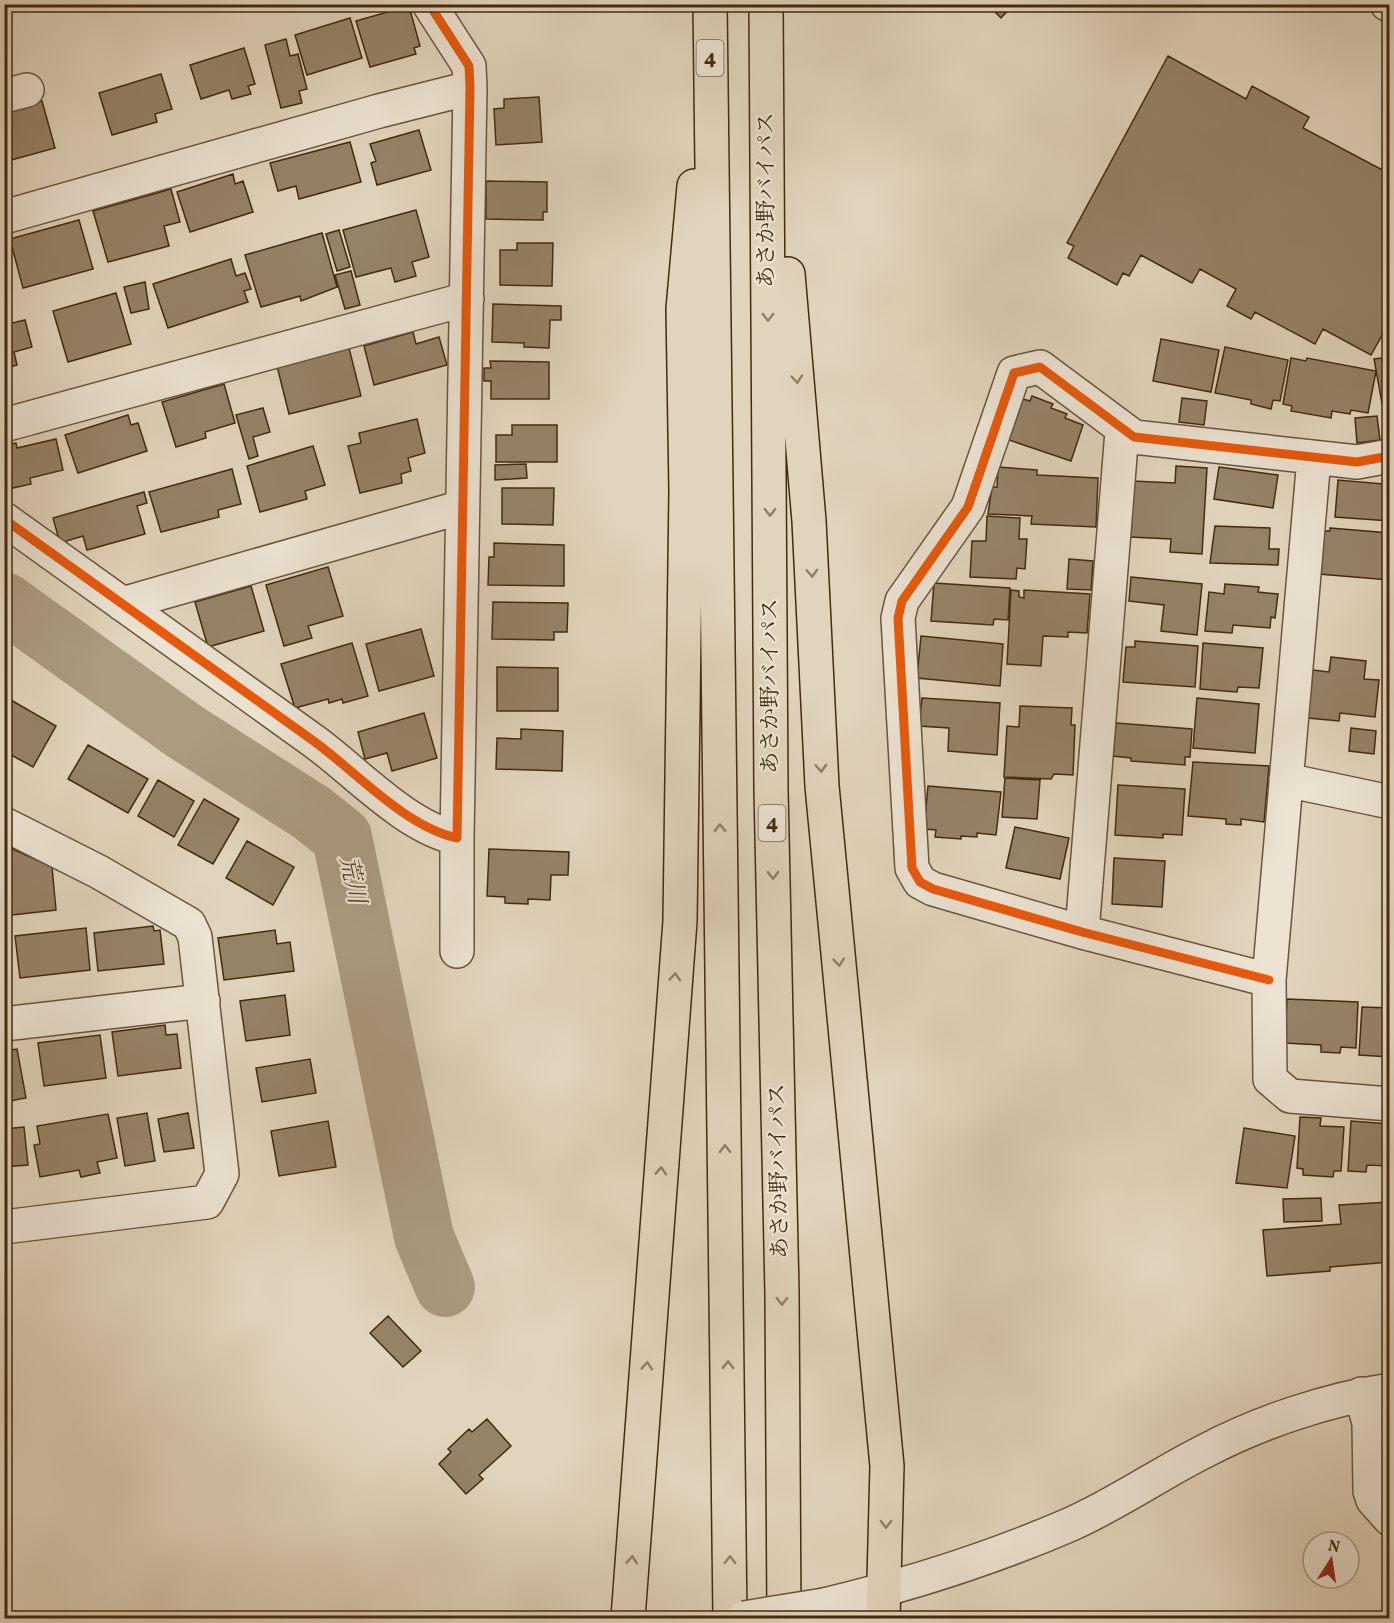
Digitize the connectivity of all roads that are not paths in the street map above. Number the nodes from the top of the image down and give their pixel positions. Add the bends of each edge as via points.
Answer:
1 (429, 4) edge
2 (710, 4) edge
3 (766, 16) edge
4 (470, 88) junction
5 (711, 111) junction
6 (4, 217) edge
7 (467, 299) junction
8 (4, 425) edge
9 (1122, 431) junction
10 (1389, 456) edge
11 (1314, 458) junction
12 (462, 507) junction
13 (4, 519) edge
14 (122, 604) junction
15 (1286, 780) junction
16 (1389, 802) edge
17 (4, 824) edge
18 (457, 838) junction
19 (1082, 932) junction
20 (457, 951) dead end
21 (1269, 980) junction
22 (203, 1001) junction
23 (4, 1024) edge
24 (1389, 1104) edge
25 (4, 1227) edge
26 (1375, 1392) edge
27 (1389, 1519) edge
28 (884, 1605) edge
29 (628, 1618) edge
30 (730, 1618) edge
31 (744, 1618) edge
32 (784, 1618) edge

1 - 4 street via 469,66
2 - 5 highway, 4
3 -> 28 highway via 809,521 822,786 887,1466
3 -> 32 highway, あさか野バイパス / 4 via 771,790 782,1293
4 - 6 street
4 - 7 street
29 -> 5 highway via 680,921 687,491 683,309 694,189
30 -> 5 highway, 4
7 - 8 street
7 - 12 street
9 - 11 street via 1134,437
9 - 19 street
9 - 19 street via 1040,367 1014,373 969,507 902,601 898,618 912,868 920,882
10 - 11 street via 1357,462
11 - 15 street
12 - 14 street
12 - 18 street
13 - 14 street
14 - 18 street via 418,821 440,834
15 - 16 street
15 - 21 street
17 - 22 street via 189,924 195,937
18 - 20 street
19 - 21 street
21 - 24 street via 1270,1079 1290,1096
22 - 23 street
22 - 25 street via 222,1174 207,1203
26 - 27 street via 1369,1423 1370,1491
26 - 28 street via 1293,1414 1205,1450 1128,1496 1069,1525 951,1570
28 - 31 street, bridge via 824,1605

